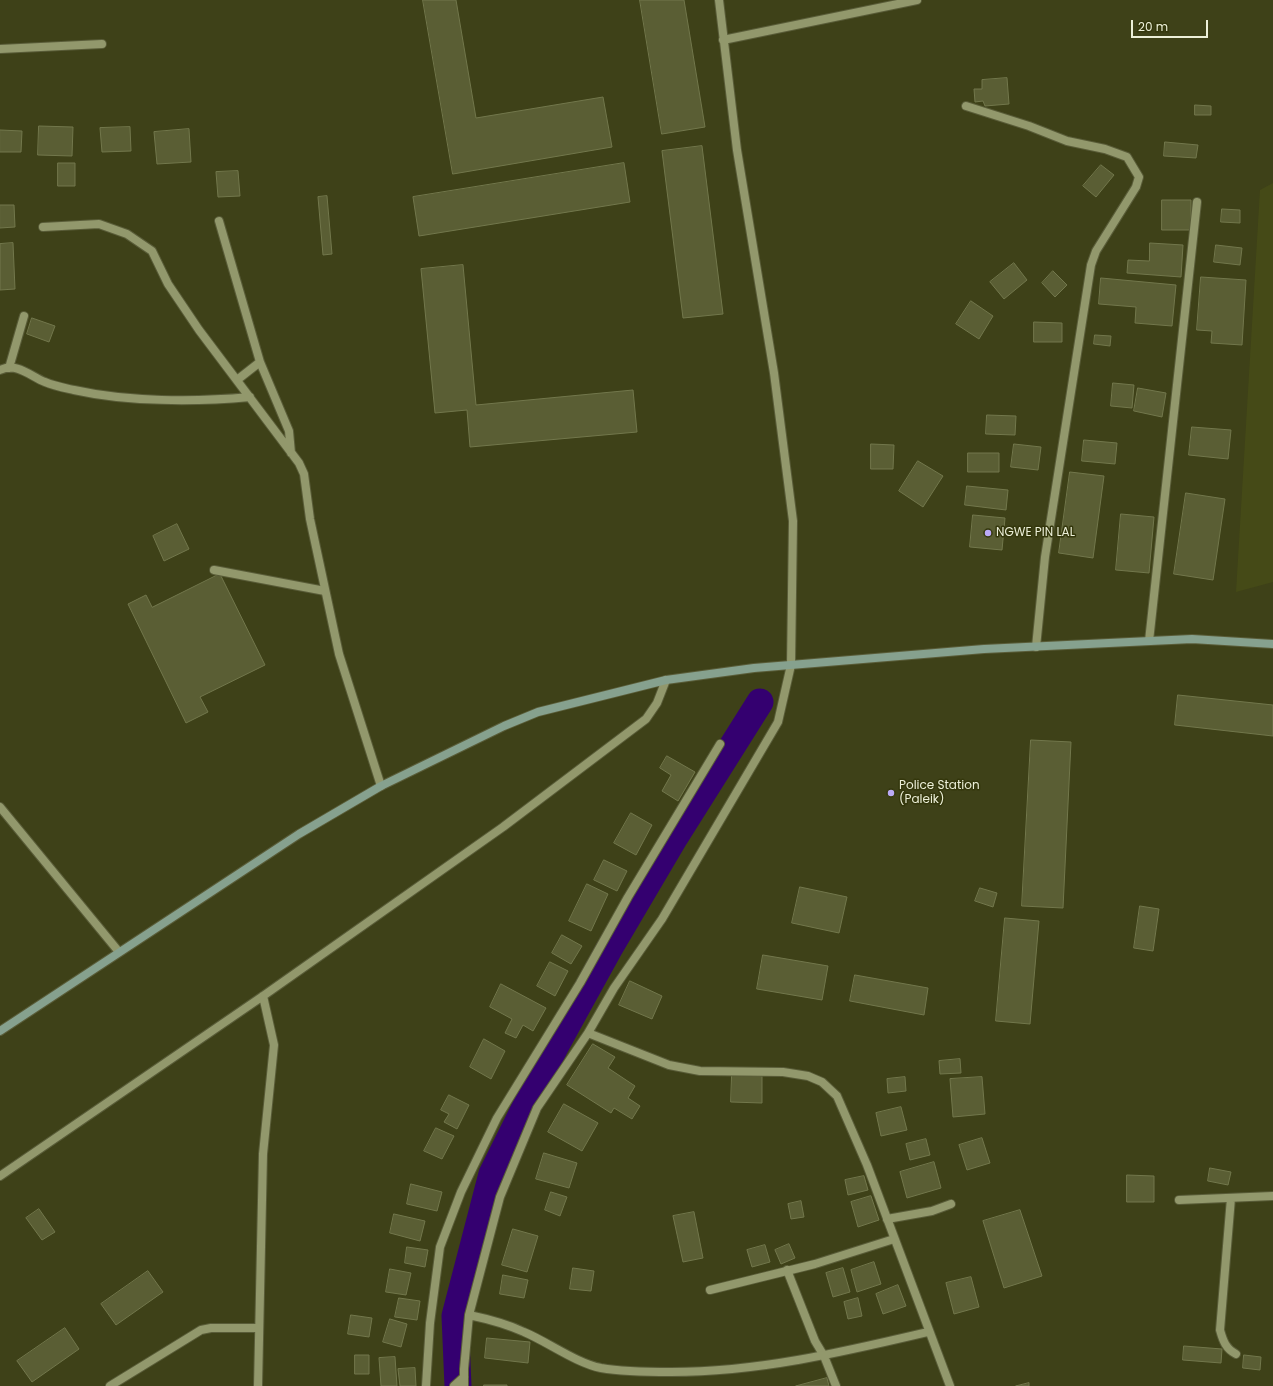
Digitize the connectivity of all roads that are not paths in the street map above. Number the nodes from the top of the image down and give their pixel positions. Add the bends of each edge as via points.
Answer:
1 (719, 0) edge
2 (917, 0) edge
3 (724, 40) junction
4 (102, 44) dead end
5 (0, 48) edge
6 (966, 106) dead end
7 (1197, 202) dead end
8 (219, 221) dead end
9 (43, 227) dead end
10 (24, 316) dead end
11 (260, 362) junction
12 (3, 368) edge
13 (237, 380) junction
14 (250, 397) junction
15 (291, 453) junction
16 (214, 570) dead end
17 (325, 591) junction
18 (1149, 641) junction
19 (1273, 644) edge
20 (1036, 646) junction
21 (791, 665) junction
22 (666, 680) junction
23 (720, 744) dead end
24 (381, 786) junction
25 (0, 807) edge
26 (120, 952) junction
27 (263, 996) junction
28 (0, 1030) edge
29 (588, 1034) junction
30 (0, 1176) edge
31 (1273, 1196) edge
32 (1231, 1198) junction
33 (1179, 1200) dead end
34 (951, 1204) dead end
35 (887, 1219) junction
36 (894, 1239) junction
37 (787, 1270) junction
38 (710, 1290) dead end
39 (469, 1315) junction
40 (258, 1328) junction
41 (928, 1332) junction
42 (1236, 1354) dead end
43 (824, 1356) junction
44 (464, 1377) junction
45 (110, 1386) edge
46 (258, 1386) edge
47 (426, 1386) edge
48 (454, 1386) edge
49 (464, 1386) edge
50 (836, 1386) edge
51 (950, 1386) edge

1 - 3 street
2 - 3 street
3 - 21 street via 737,150 774,374 793,522
4 - 5 street
6 - 20 street via 1067,141 1105,149 1127,158 1139,177 1136,187 1096,251 1091,265 1045,557
7 - 18 street
8 - 11 street
9 - 13 street via 99,224 127,234 152,251 168,284
10 - 12 street
11 - 13 street
11 - 15 street via 289,431
12 - 14 street via 16,368 45,382 97,393 208,401
13 - 14 street
14 - 15 street
15 - 17 street via 304,474 310,519
16 - 17 street
17 - 24 street via 339,654
18 - 19 street via 1192,639
18 - 20 street
20 - 21 street
21 - 22 street
21 - 29 street via 778,722 662,919 614,988
22 - 24 street via 538,712
22 - 27 street via 657,703 646,719 503,827
23 - 47 street via 628,897 580,983 497,1118 461,1192 440,1247 430,1323
24 - 26 street via 299,834
25 - 26 street
26 - 28 street
27 - 30 street
27 - 40 street via 274,1045 263,1154
29 - 35 street via 669,1065 700,1071 783,1072 808,1076 822,1082 837,1096
29 - 39 street via 537,1108 500,1197
31 - 32 street
32 - 33 street
32 - 42 street via 1220,1330 1229,1351
34 - 35 street via 932,1211
35 - 36 street
36 - 37 street
36 - 41 street
37 - 38 street
37 - 43 street
39 - 43 street via 497,1321 525,1332 600,1368 702,1372
39 - 44 street
40 - 45 street via 201,1330
40 - 46 street
41 - 43 street
41 - 51 street
43 - 50 street
44 - 48 street
44 - 49 street

